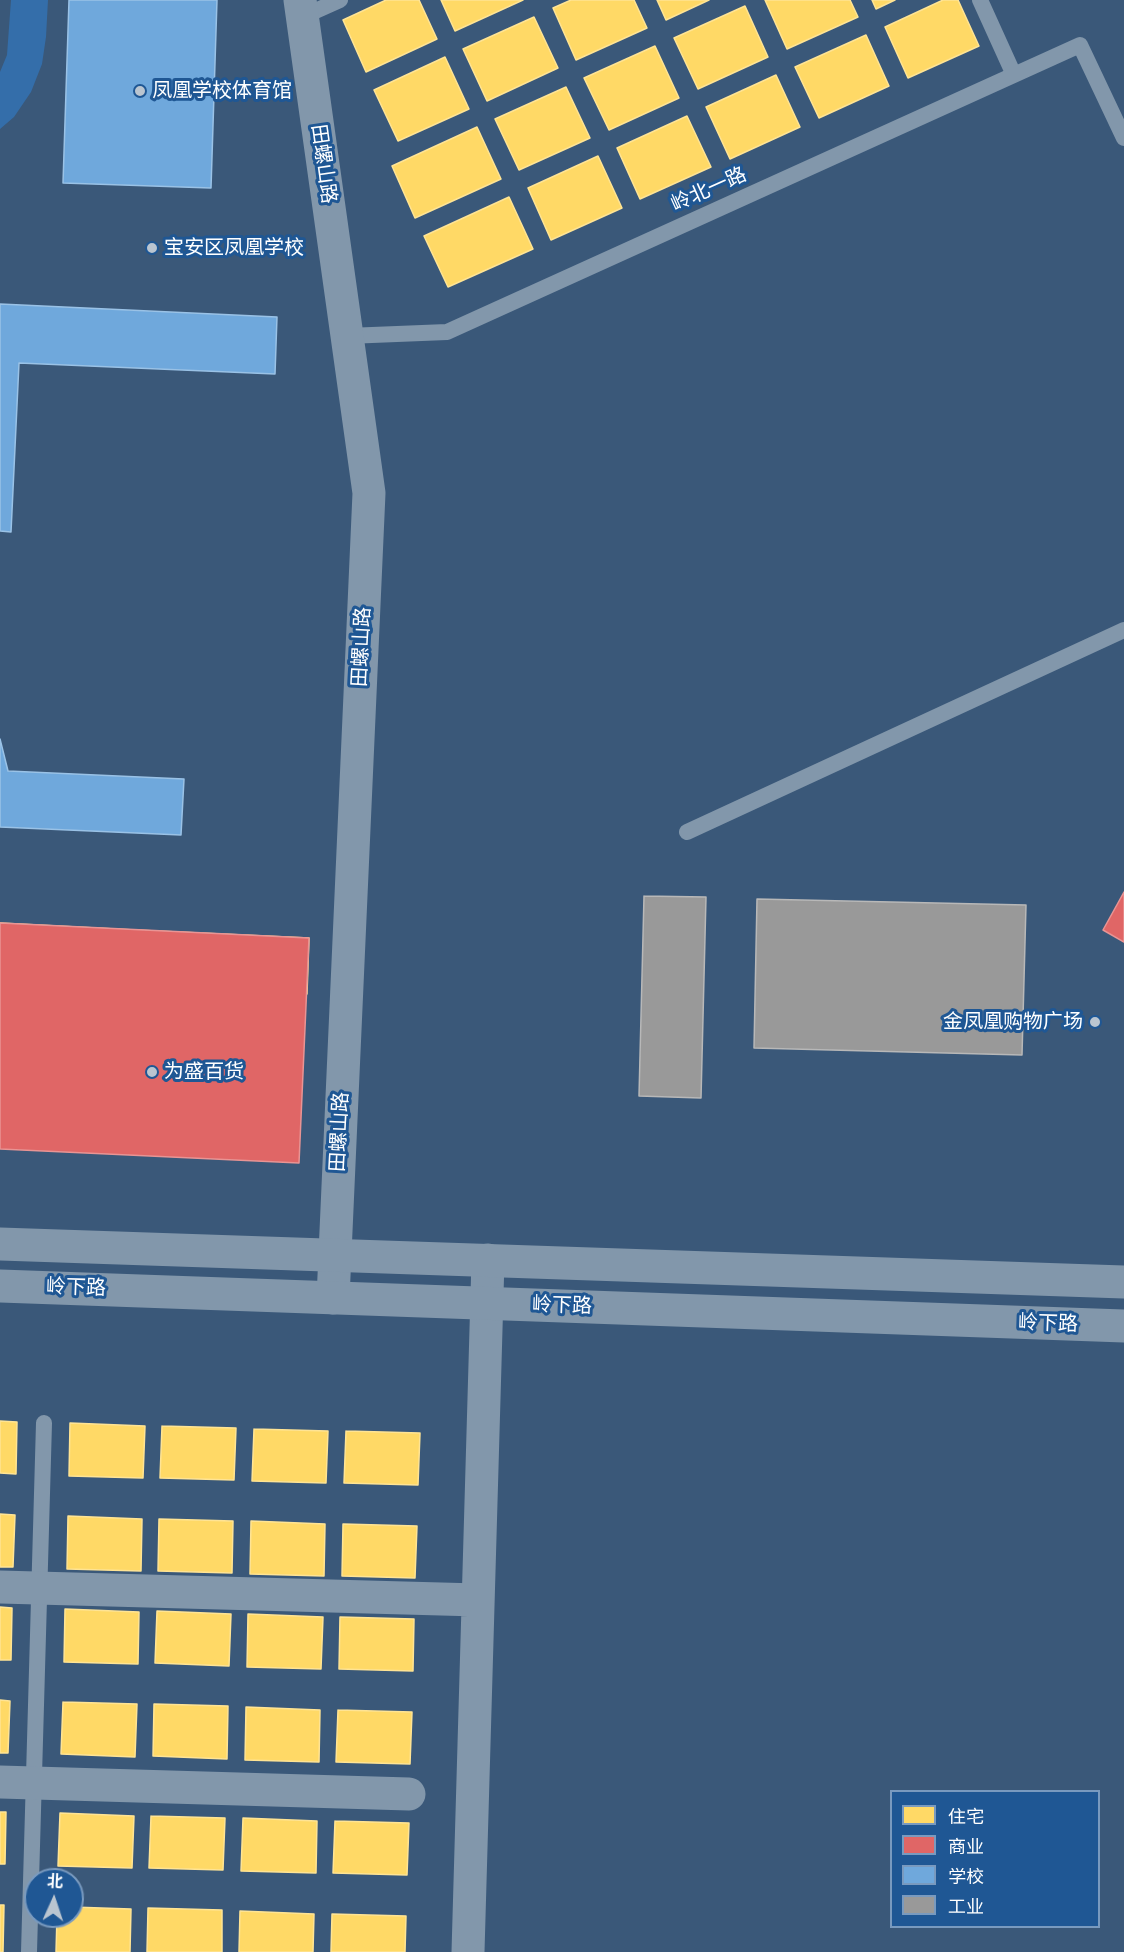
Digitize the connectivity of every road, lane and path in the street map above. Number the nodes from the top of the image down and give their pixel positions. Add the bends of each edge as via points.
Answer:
1 (340, 0) edge
2 (980, 0) edge
3 (301, 9) edge
4 (1014, 75) junction
5 (1124, 138) edge
6 (347, 336) junction
7 (1124, 630) edge
8 (687, 832) dead end
9 (0, 1244) edge
10 (335, 1255) junction
11 (488, 1260) junction
12 (1124, 1282) edge
13 (0, 1286) edge
14 (333, 1298) junction
15 (486, 1303) junction
16 (1124, 1326) edge
17 (44, 1423) dead end
18 (0, 1587) edge
19 (39, 1588) junction
20 (478, 1600) junction
21 (0, 1782) edge
22 (34, 1783) junction
23 (409, 1794) dead end
24 (29, 1952) edge
25 (468, 1952) edge

1 - 3 lane
2 - 4 lane
3 - 6 street, 田螺山路
4 - 5 lane, 岭北一路 via 1080,45
4 - 6 lane, 岭北一路 via 447,332
6 - 10 street, 田螺山路 via 369,494
7 - 8 lane
9 - 10 street
10 - 11 street
10 - 14 street, 田螺山路
11 - 12 street
11 - 15 street
13 - 14 street, 岭下路
14 - 15 street, 岭下路
15 - 16 street, 岭下路
15 - 20 street
17 - 19 lane
18 - 19 street
19 - 20 street
19 - 22 lane
20 - 25 street
21 - 22 street
22 - 23 street
22 - 24 lane

